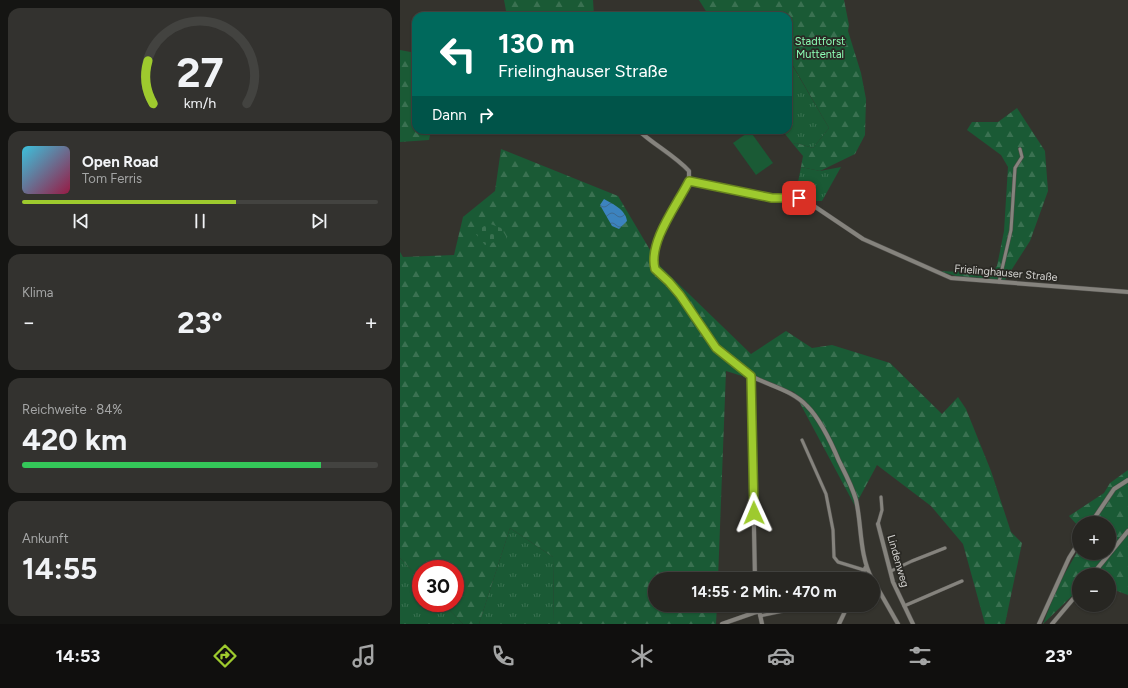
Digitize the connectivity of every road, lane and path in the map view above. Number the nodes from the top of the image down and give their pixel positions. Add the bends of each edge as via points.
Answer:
1 (642, 134) edge
2 (1020, 149) dead end
3 (689, 181) junction
4 (999, 282) junction
5 (1128, 292) edge
6 (751, 376) junction
7 (802, 440) dead end
8 (1128, 480) edge
9 (881, 497) dead end
10 (1096, 516) edge
11 (878, 524) joint
12 (1128, 530) edge
13 (945, 548) dead end
14 (1072, 555) edge
15 (1098, 568) edge
16 (865, 569) junction
17 (755, 572) edge
18 (863, 572) edge
19 (867, 572) edge
20 (891, 572) junction
21 (962, 581) dead end
22 (880, 592) edge
23 (1072, 600) edge
24 (904, 606) junction
25 (774, 612) edge
26 (845, 612) edge
27 (760, 614) junction
28 (722, 624) edge
29 (762, 624) edge
30 (840, 624) edge
31 (898, 624) edge
32 (913, 624) edge
33 (1039, 624) edge
34 (1052, 624) edge

1 - 3 street via 689,171
2 - 4 lane via 1022,157 1015,168 1011,230
3 - 4 street, Frielinghauser Straße via 772,198 805,200 863,238 941,275
3 - 6 street via 659,237 654,251 655,269 680,295 716,348
4 - 5 street, Frielinghauser Straße
6 - 16 street via 792,394 807,405 817,419 839,460 855,499
6 - 17 street
7 - 16 lane via 826,494 833,530 834,557 838,562
8 - 10 street via 1114,489
9 - 11 lane via 882,510
11 - 20 street, Lindenweg
12 - 15 street
13 - 20 lane
14 - 33 street
16 - 18 street
16 - 19 street
20 - 24 street, Lindenweg
21 - 24 lane
22 - 31 street
23 - 34 street
24 - 32 street, Lindenweg
25 - 27 lane
26 - 30 street
27 - 28 street
27 - 29 street

